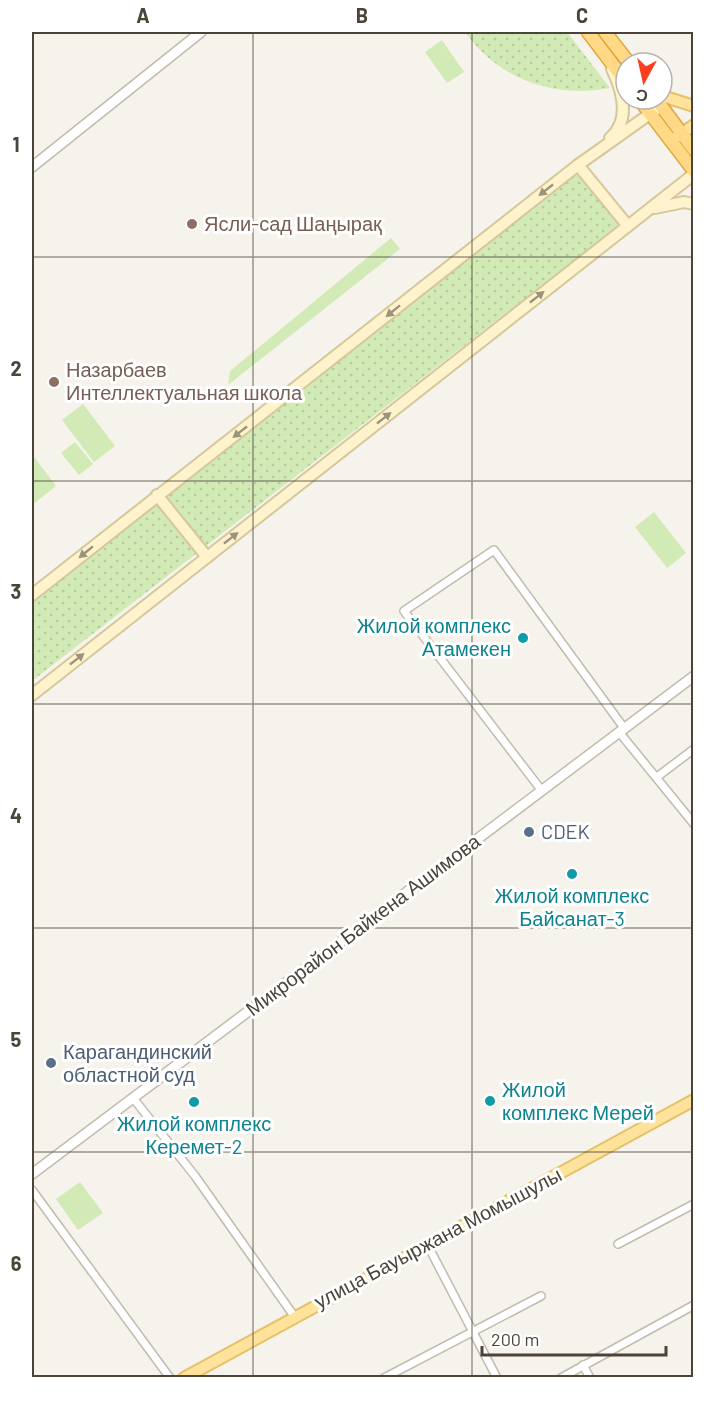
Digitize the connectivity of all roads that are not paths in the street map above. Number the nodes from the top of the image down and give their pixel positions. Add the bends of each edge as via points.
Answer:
1 (201, 32) edge
2 (588, 32) edge
3 (605, 32) edge
4 (620, 51) edge
5 (604, 53) junction
6 (614, 66) edge
7 (674, 103) edge
8 (693, 106) edge
9 (648, 111) edge
10 (652, 111) edge
11 (665, 111) edge
12 (650, 114) junction
13 (693, 125) edge
14 (677, 138) junction
15 (693, 150) edge
16 (582, 162) junction
17 (32, 167) edge
18 (693, 173) edge
19 (693, 204) edge
20 (649, 209) junction
21 (628, 226) junction
22 (157, 495) junction
23 (207, 557) junction
24 (32, 595) edge
25 (693, 676) edge
26 (32, 695) edge
27 (621, 730) junction
28 (693, 749) edge
29 (657, 777) junction
30 (542, 791) junction
31 (693, 824) edge
32 (133, 1098) junction
33 (693, 1100) edge
34 (32, 1174) edge
35 (32, 1190) edge
36 (693, 1204) edge
37 (427, 1244) junction
38 (618, 1244) dead end
39 (541, 1296) dead end
40 (693, 1305) edge
41 (294, 1316) junction
42 (473, 1331) junction
43 (584, 1365) junction
44 (170, 1377) edge
45 (184, 1377) edge
46 (384, 1377) edge
47 (497, 1377) edge
48 (561, 1377) edge
49 (590, 1377) edge

1 - 17 street
2 - 5 highway
3 - 4 highway
5 - 6 highway
5 - 16 main road via 622,91 623,104 615,133
7 - 8 main road
9 - 12 highway
10 - 12 main road
11 - 14 highway
12 - 14 highway
12 - 16 main road
13 - 14 main road
14 - 15 highway
14 - 18 highway
16 - 21 main road
16 -> 22 main road
18 - 20 main road
19 - 20 main road
20 - 21 main road
23 -> 21 main road
22 - 23 main road
22 -> 24 main road
26 -> 23 main road
25 - 27 street, Микрорайон Байкена Ашимова
27 - 29 street
27 - 30 street, Микрорайон Байкена Ашимова
27 - 30 street via 494,550 404,611
28 - 29 street
29 - 31 street
30 - 32 street, Микрорайон Байкена Ашимова
32 - 34 street, Микрорайон Байкена Ашимова
32 - 41 street via 195,1176
33 - 37 main road, улица Бауыржана Момышулы
35 - 44 street
36 - 38 street
37 - 41 main road, улица Бауыржана Момышулы
37 - 42 street
39 - 42 street
40 - 43 street
41 - 45 main road, улица Бауыржана Момышулы
42 - 46 street
42 - 47 street
43 - 48 street
43 - 49 street

